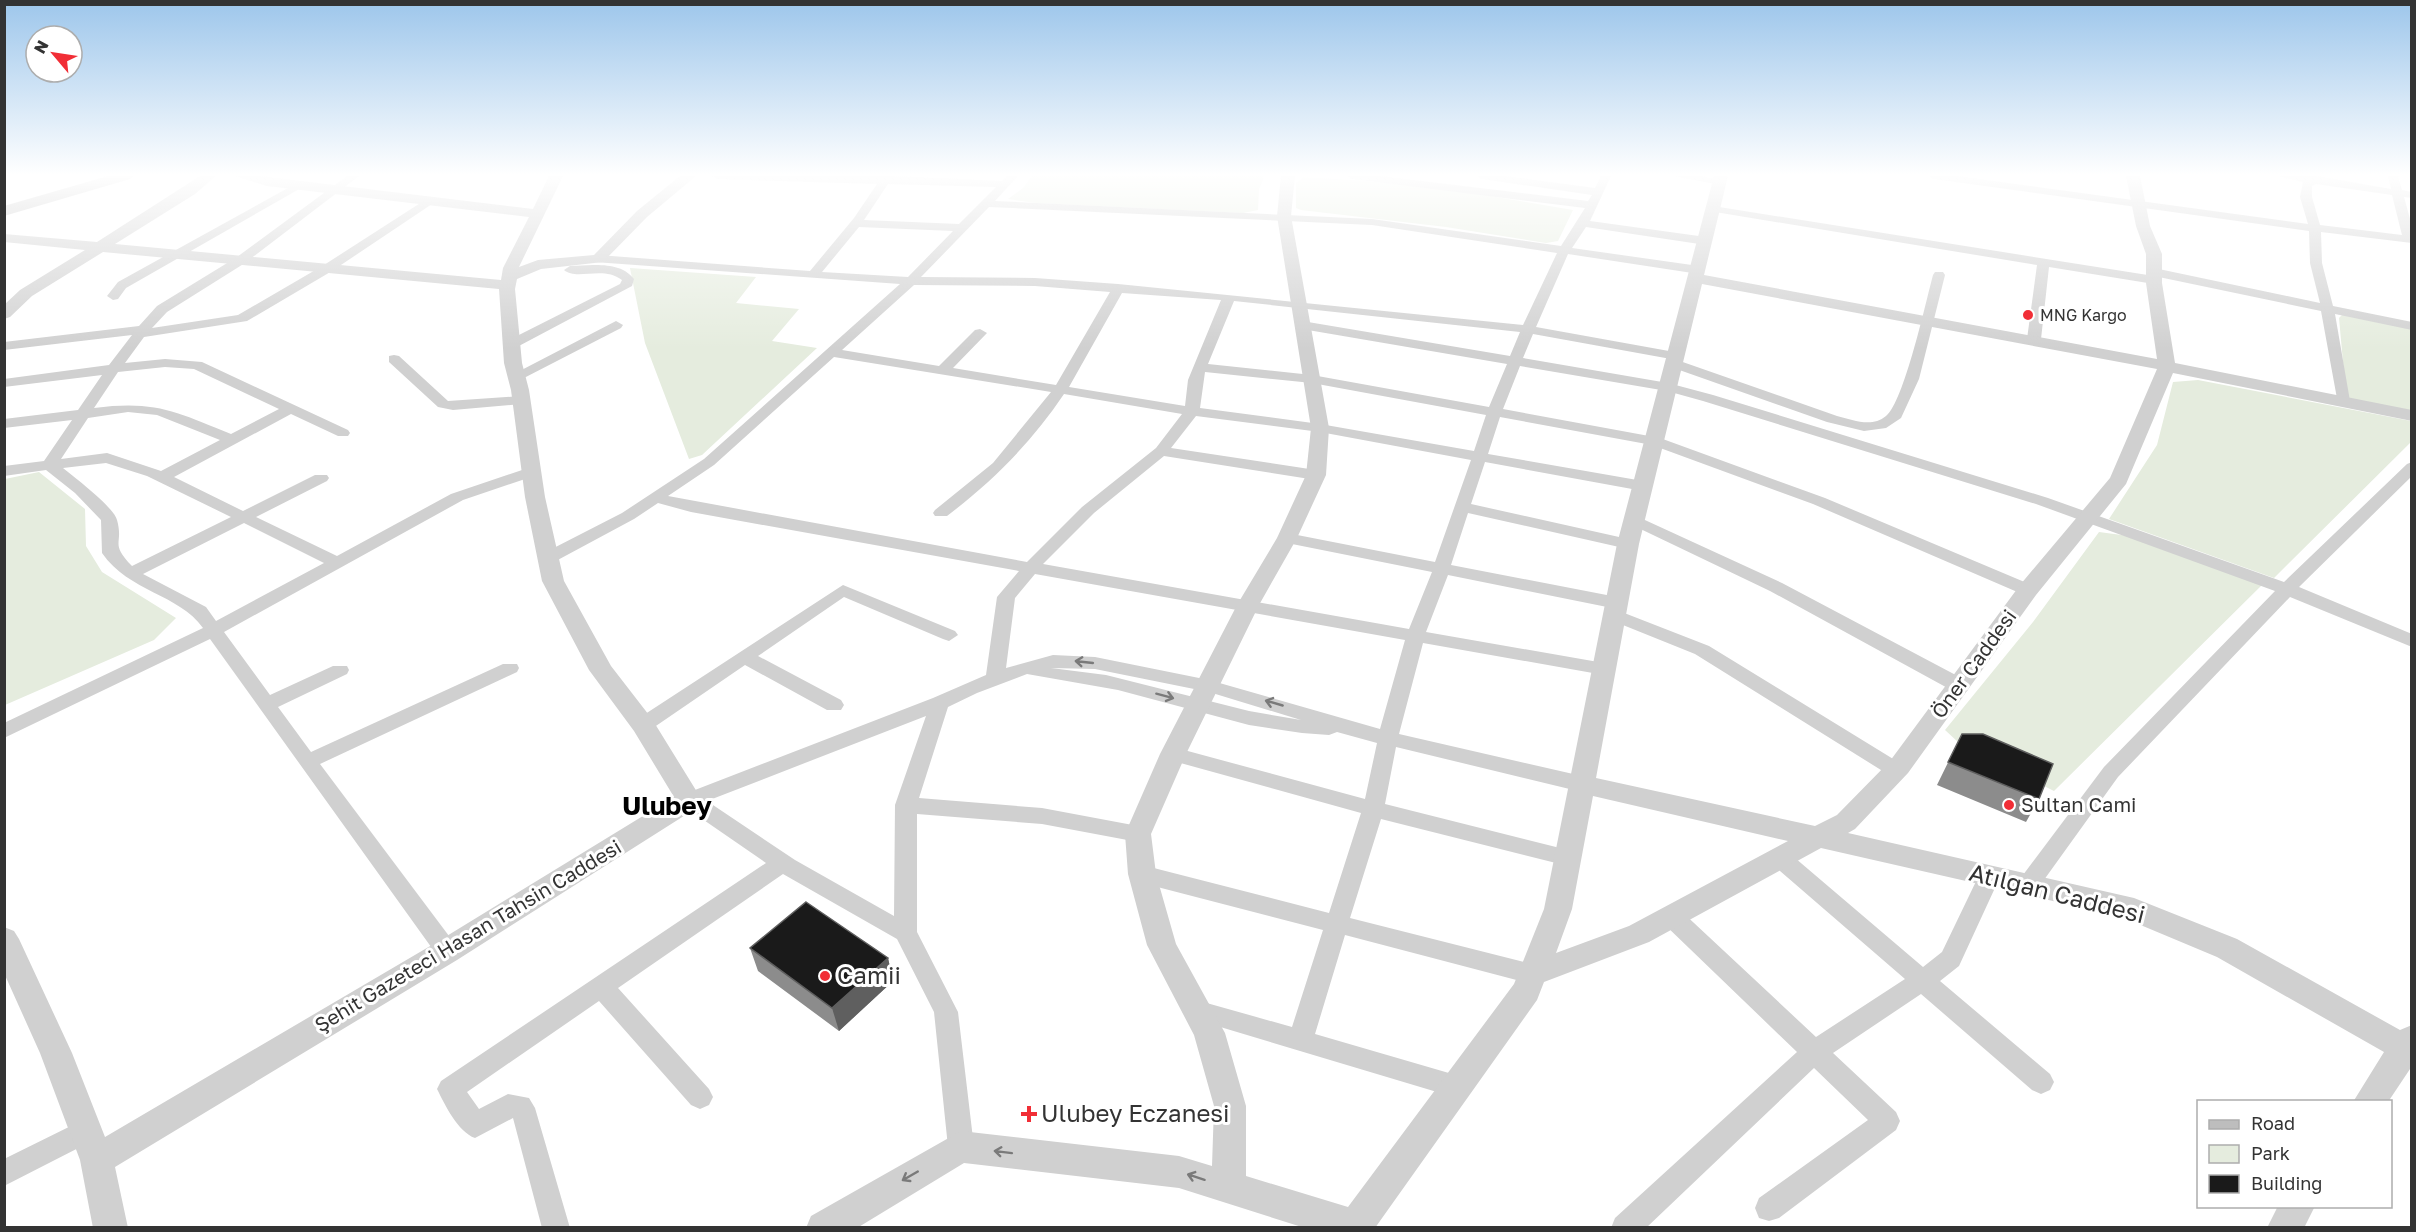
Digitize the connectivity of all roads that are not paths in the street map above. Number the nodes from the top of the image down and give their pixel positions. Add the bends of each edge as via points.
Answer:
1 (121, 233) edge
2 (214, 233) edge
3 (277, 233) edge
4 (381, 233) edge
5 (529, 233) edge
6 (623, 233) edge
7 (847, 233) edge
8 (957, 233) edge
9 (1287, 233) edge
10 (1450, 233) edge
11 (1575, 233) edge
12 (1655, 233) edge
13 (1708, 233) edge
14 (1866, 233) edge
15 (2148, 233) edge
16 (2314, 233) edge
17 (2358, 233) edge
18 (7, 240) edge
19 (2410, 240) edge
20 (1706, 241) junction
21 (102, 246) junction
22 (1563, 250) junction
23 (178, 254) junction
24 (598, 259) junction
25 (241, 260) junction
26 (2043, 262) junction
27 (328, 268) junction
28 (570, 270) dead end
29 (1698, 274) junction
30 (813, 275) junction
31 (1939, 275) dead end
32 (2154, 276) junction
33 (508, 281) junction
34 (911, 281) junction
35 (1118, 288) junction
36 (113, 296) dead end
37 (1229, 297) junction
38 (2327, 306) junction
39 (4, 314) edge
40 (1300, 314) junction
41 (1929, 320) junction
42 (616, 325) dead end
43 (2412, 326) edge
44 (1527, 329) junction
45 (142, 332) junction
46 (980, 333) dead end
47 (2034, 339) junction
48 (512, 344) junction
49 (4, 346) edge
50 (829, 352) junction
51 (394, 359) dead end
52 (1674, 359) junction
53 (1514, 361) junction
54 (2167, 366) junction
55 (1202, 368) junction
56 (114, 369) junction
57 (944, 369) junction
58 (1312, 379) junction
59 (4, 383) edge
60 (1668, 387) junction
61 (519, 388) junction
62 (1060, 389) junction
63 (2343, 401) junction
64 (292, 408) junction
65 (1192, 411) junction
66 (1494, 413) junction
67 (84, 414) junction
68 (2412, 416) edge
69 (4, 424) edge
70 (1320, 428) junction
71 (343, 433) dead end
72 (232, 440) junction
73 (1655, 441) junction
74 (1161, 451) junction
75 (1479, 458) junction
76 (49, 465) junction
77 (2412, 467) edge
78 (4, 471) edge
79 (531, 472) junction
80 (1316, 475) junction
81 (162, 477) junction
82 (321, 478) dead end
83 (1643, 486) junction
84 (656, 498) junction
85 (1463, 507) junction
86 (941, 513) dead end
87 (243, 518) junction
88 (2089, 519) junction
89 (1634, 520) junction
90 (1287, 538) junction
91 (1628, 543) junction
92 (548, 558) junction
93 (336, 562) junction
94 (1030, 568) junction
95 (1441, 570) junction
96 (130, 574) junction
97 (2028, 590) junction
98 (2287, 590) junction
99 (1248, 605) junction
100 (1616, 609) junction
101 (214, 630) junction
102 (1416, 634) junction
103 (949, 635) dead end
104 (2412, 641) edge
105 (747, 657) junction
106 (510, 668) dead end
107 (1604, 669) junction
108 (340, 670) dead end
109 (994, 679) junction
110 (1960, 686) junction
111 (1204, 696) junction
112 (940, 703) junction
113 (266, 705) junction
114 (834, 705) dead end
115 (644, 725) junction
116 (4, 731) edge
117 (1388, 738) junction
118 (1173, 754) junction
119 (307, 762) junction
120 (1896, 770) junction
121 (1582, 784) junction
122 (688, 800) junction
123 (906, 805) junction
124 (1373, 809) junction
125 (1138, 834) junction
126 (1816, 838) junction
127 (1568, 858) junction
128 (1780, 858) junction
129 (782, 863) junction
130 (1142, 874) junction
131 (1989, 877) junction
132 (2028, 885) junction
133 (1671, 916) junction
134 (1338, 925) junction
135 (905, 933) junction
136 (4, 939) edge
137 (447, 951) junction
138 (1532, 974) junction
139 (1923, 980) junction
140 (602, 986) junction
141 (1196, 1010) junction
142 (1300, 1041) junction
143 (2409, 1046) edge
144 (1814, 1052) junction
145 (2041, 1082) dead end
146 (1456, 1086) junction
147 (700, 1097) dead end
148 (2370, 1100) edge
149 (91, 1145) junction
150 (961, 1147) junction
151 (4, 1173) edge
152 (1229, 1188) junction
153 (1769, 1208) dead end
154 (2297, 1208) edge
155 (1292, 1217) edge
156 (111, 1227) edge
157 (556, 1227) edge
158 (823, 1227) edge
159 (1356, 1227) edge
160 (1625, 1227) edge
161 (2284, 1227) edge

1 - 21 street
2 - 23 street
3 - 25 street
4 - 27 street
5 - 33 street
6 - 24 street
7 - 30 street
8 - 34 street
9 - 40 street
10 - 22 street
11 - 22 street
12 - 20 street
13 - 20 street
14 - 26 street
15 - 32 street via 2154,254
16 - 38 street via 2316,263
17 - 19 street
18 - 21 street
20 - 29 street
21 - 23 street
21 - 39 street via 26,293
22 - 29 street
22 - 44 street
23 - 25 street
23 - 36 street via 122,285
24 - 30 street
24 - 33 street via 538,266
25 - 27 street
25 - 45 street via 162,309
26 - 32 street
26 - 47 street
27 - 33 street
27 - 45 street via 242,318
28 - 48 street via 624,274 627,286
29 - 41 street
29 - 52 street
30 - 34 street
31 - 41 street
32 - 38 street
32 - 54 street
33 - 48 street
34 - 35 street via 1035,282
34 - 50 street
35 - 37 street
35 - 62 street
37 - 40 street
37 - 55 street
38 - 43 street
38 - 63 street
40 - 44 street
40 - 53 street
40 - 58 street
41 - 47 street
41 - 52 street via 1912,379 1894,418 1864,427 1832,419
42 - 61 street
44 - 52 street
44 - 53 street
45 - 49 street
45 - 56 street
46 - 57 street
47 - 54 street
48 - 61 street
50 - 57 street
50 - 84 street via 709,462
51 - 61 street via 443,404 453,406
52 - 60 street
53 - 60 street
53 - 66 street
54 - 63 street
54 - 88 street, Öner Caddesi via 2119,480
55 - 58 street
55 - 65 street via 1195,380
56 - 59 street
56 - 64 street via 176,362 197,364
56 - 67 street
57 - 62 street
58 - 66 street
58 - 70 street
60 - 73 street
60 - 88 street via 1993,485
61 - 79 street
62 - 65 street
62 - 86 street via 1030,431 996,468
63 - 68 street
64 - 71 street
64 - 72 street
65 - 70 street
65 - 74 street
66 - 73 street
66 - 75 street
67 - 69 street
67 - 72 street via 147,408
67 - 76 street
70 - 75 street
70 - 80 street
72 - 81 street
73 - 83 street
73 - 97 street via 1819,501
74 - 80 street
74 - 94 street via 1088,510
75 - 83 street
75 - 85 street
76 - 78 street
76 - 81 street via 107,458
76 - 96 street via 109,519 110,553
77 - 98 street
79 - 92 street
79 - 93 street via 457,497
80 - 90 street
81 - 87 street
82 - 87 street
83 - 89 street
84 - 92 street
84 - 94 street
85 - 91 street
85 - 95 street
87 - 93 street
87 - 96 street
88 - 97 street, Öner Caddesi
88 - 98 street
89 - 91 street
89 - 110 street via 1776,587
90 - 95 street
90 - 99 street
91 - 100 street
92 - 115 street via 553,581 601,670
93 - 101 street
94 - 99 street
94 - 109 street via 1006,597
95 - 100 street
95 - 102 street
96 - 101 street via 200,611
97 - 110 street, Öner Caddesi
98 - 104 street
98 - 132 street via 2110,772
99 - 102 street
99 - 111 street
100 - 107 street
100 - 120 street via 1702,651
101 - 113 street
101 - 116 street
102 - 107 street
102 - 117 street
103 - 105 street via 843,590
105 - 114 street
105 - 115 street
106 - 119 street
107 - 121 street
108 - 113 street
109 - 111 street via 1025,668 1047,675
109 - 112 street
110 - 120 street, Öner Caddesi
111 - 117 street via 1273,722 1349,729
111 - 118 street
112 - 122 street
112 - 123 street
113 - 119 street
115 - 122 street
117 - 121 street
117 - 124 street
118 - 124 street
118 - 125 street
119 - 137 street
120 - 126 street, Öner Caddesi via 1846,822
121 - 126 street, Atılgan Caddesi
121 - 127 street
122 - 129 street
122 - 137 street, Şehit Gazeteci Hasan Tahsin Caddesi
123 - 125 street via 1042,816
123 - 135 street
124 - 127 street
124 - 134 street
125 - 130 street
126 - 128 street, Öner Caddesi
126 - 131 street, Atılgan Caddesi
127 - 138 street via 1558,909
128 - 133 street, Öner Caddesi
128 - 139 street
129 - 135 street
129 - 140 street
130 - 134 street
130 - 141 street via 1162,945
131 - 132 street, Atılgan Caddesi
131 - 139 street via 1951,959
132 - 143 street, Atılgan Caddesi via 2124,906 2227,948
133 - 138 street, Öner Caddesi via 1639,934
133 - 144 street
134 - 138 street
134 - 142 street
135 - 150 street via 946,1012
136 - 149 street via 56,1053
137 - 149 street, Şehit Gazeteci Hasan Tahsin Caddesi
138 - 146 street via 1526,991
139 - 144 street
139 - 145 street
140 - 147 street
140 - 157 street via 450,1089 476,1126 508,1106 520,1106
141 - 142 street
141 - 152 street via 1209,1033 1230,1106
142 - 146 street
143 - 148 street
144 - 153 street via 1887,1121
144 - 160 street
146 - 159 street
149 - 151 street
149 - 156 street
152 -> 150 street via 1179,1172
150 -> 158 street
152 - 155 street
154 - 161 street
155 - 159 street

